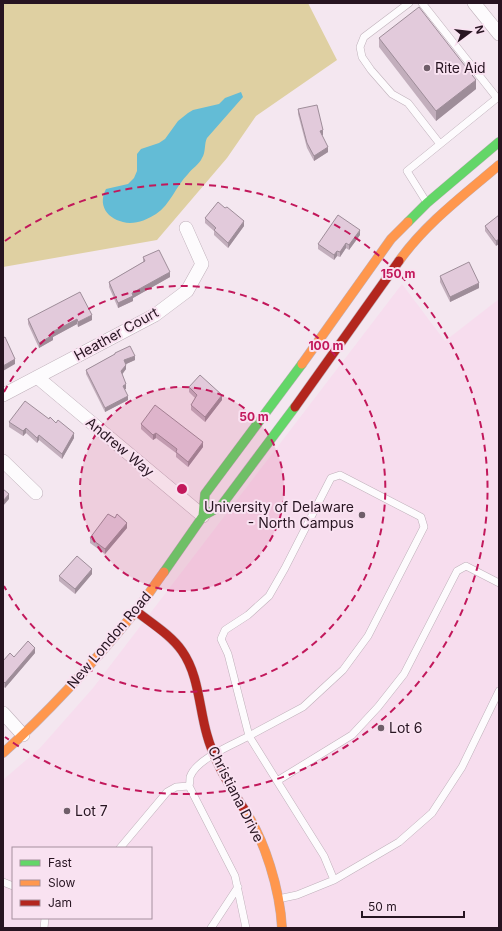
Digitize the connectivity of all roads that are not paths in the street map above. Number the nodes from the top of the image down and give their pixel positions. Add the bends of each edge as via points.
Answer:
1 (409, 3) edge
2 (422, 3) edge
3 (474, 3) edge
4 (499, 34) edge
5 (499, 142) edge
6 (440, 144) junction
7 (499, 165) edge
8 (427, 203) junction
9 (186, 228) dead end
10 (38, 377) junction
11 (3, 395) edge
12 (3, 461) edge
13 (36, 493) dead end
14 (203, 516) junction
15 (499, 583) edge
16 (136, 612) junction
17 (499, 691) edge
18 (3, 713) edge
19 (23, 735) junction
20 (249, 736) junction
21 (3, 753) edge
22 (214, 754) junction
23 (277, 781) junction
24 (189, 786) junction
25 (121, 847) edge
26 (334, 880) junction
27 (238, 887) junction
28 (278, 899) junction
29 (211, 928) edge
30 (246, 928) edge
31 (282, 928) edge

1 - 6 lane via 364,37 360,47 362,57 392,94 408,103
2 - 6 lane via 497,98
3 - 4 street
5 - 8 main road, New London Road
6 - 8 lane via 407,171
7 - 14 main road, New London Road via 437,217 406,251 221,506
8 - 14 main road, New London Road via 390,239 293,377 206,494
9 - 10 street, Heather Court via 202,264 187,291 155,315
10 - 11 street, Heather Court
10 - 14 street, Andrew Way
12 - 13 street
14 - 16 main road, New London Road
15 - 23 lane via 466,566 458,571 404,674 378,707 352,735
16 - 19 main road, New London Road
16 - 22 main road, Christiana Drive via 182,651 190,666
17 - 26 lane via 462,767 432,813 399,842
18 - 19 street
19 - 21 main road, New London Road
20 - 20 lane via 228,654 221,639 224,630 248,615 269,596 331,478 340,475 421,517 424,527 368,636 343,670 303,707
20 - 22 lane
20 - 23 lane
22 - 24 lane via 196,767 190,776
22 - 28 main road, Christiana Drive via 231,789 252,821 268,860
23 - 26 lane via 324,856
24 - 25 lane via 176,787 166,792
24 - 27 lane via 235,876
26 - 28 lane via 297,895
27 - 29 lane
27 - 30 lane
28 - 31 main road, Christiana Drive

